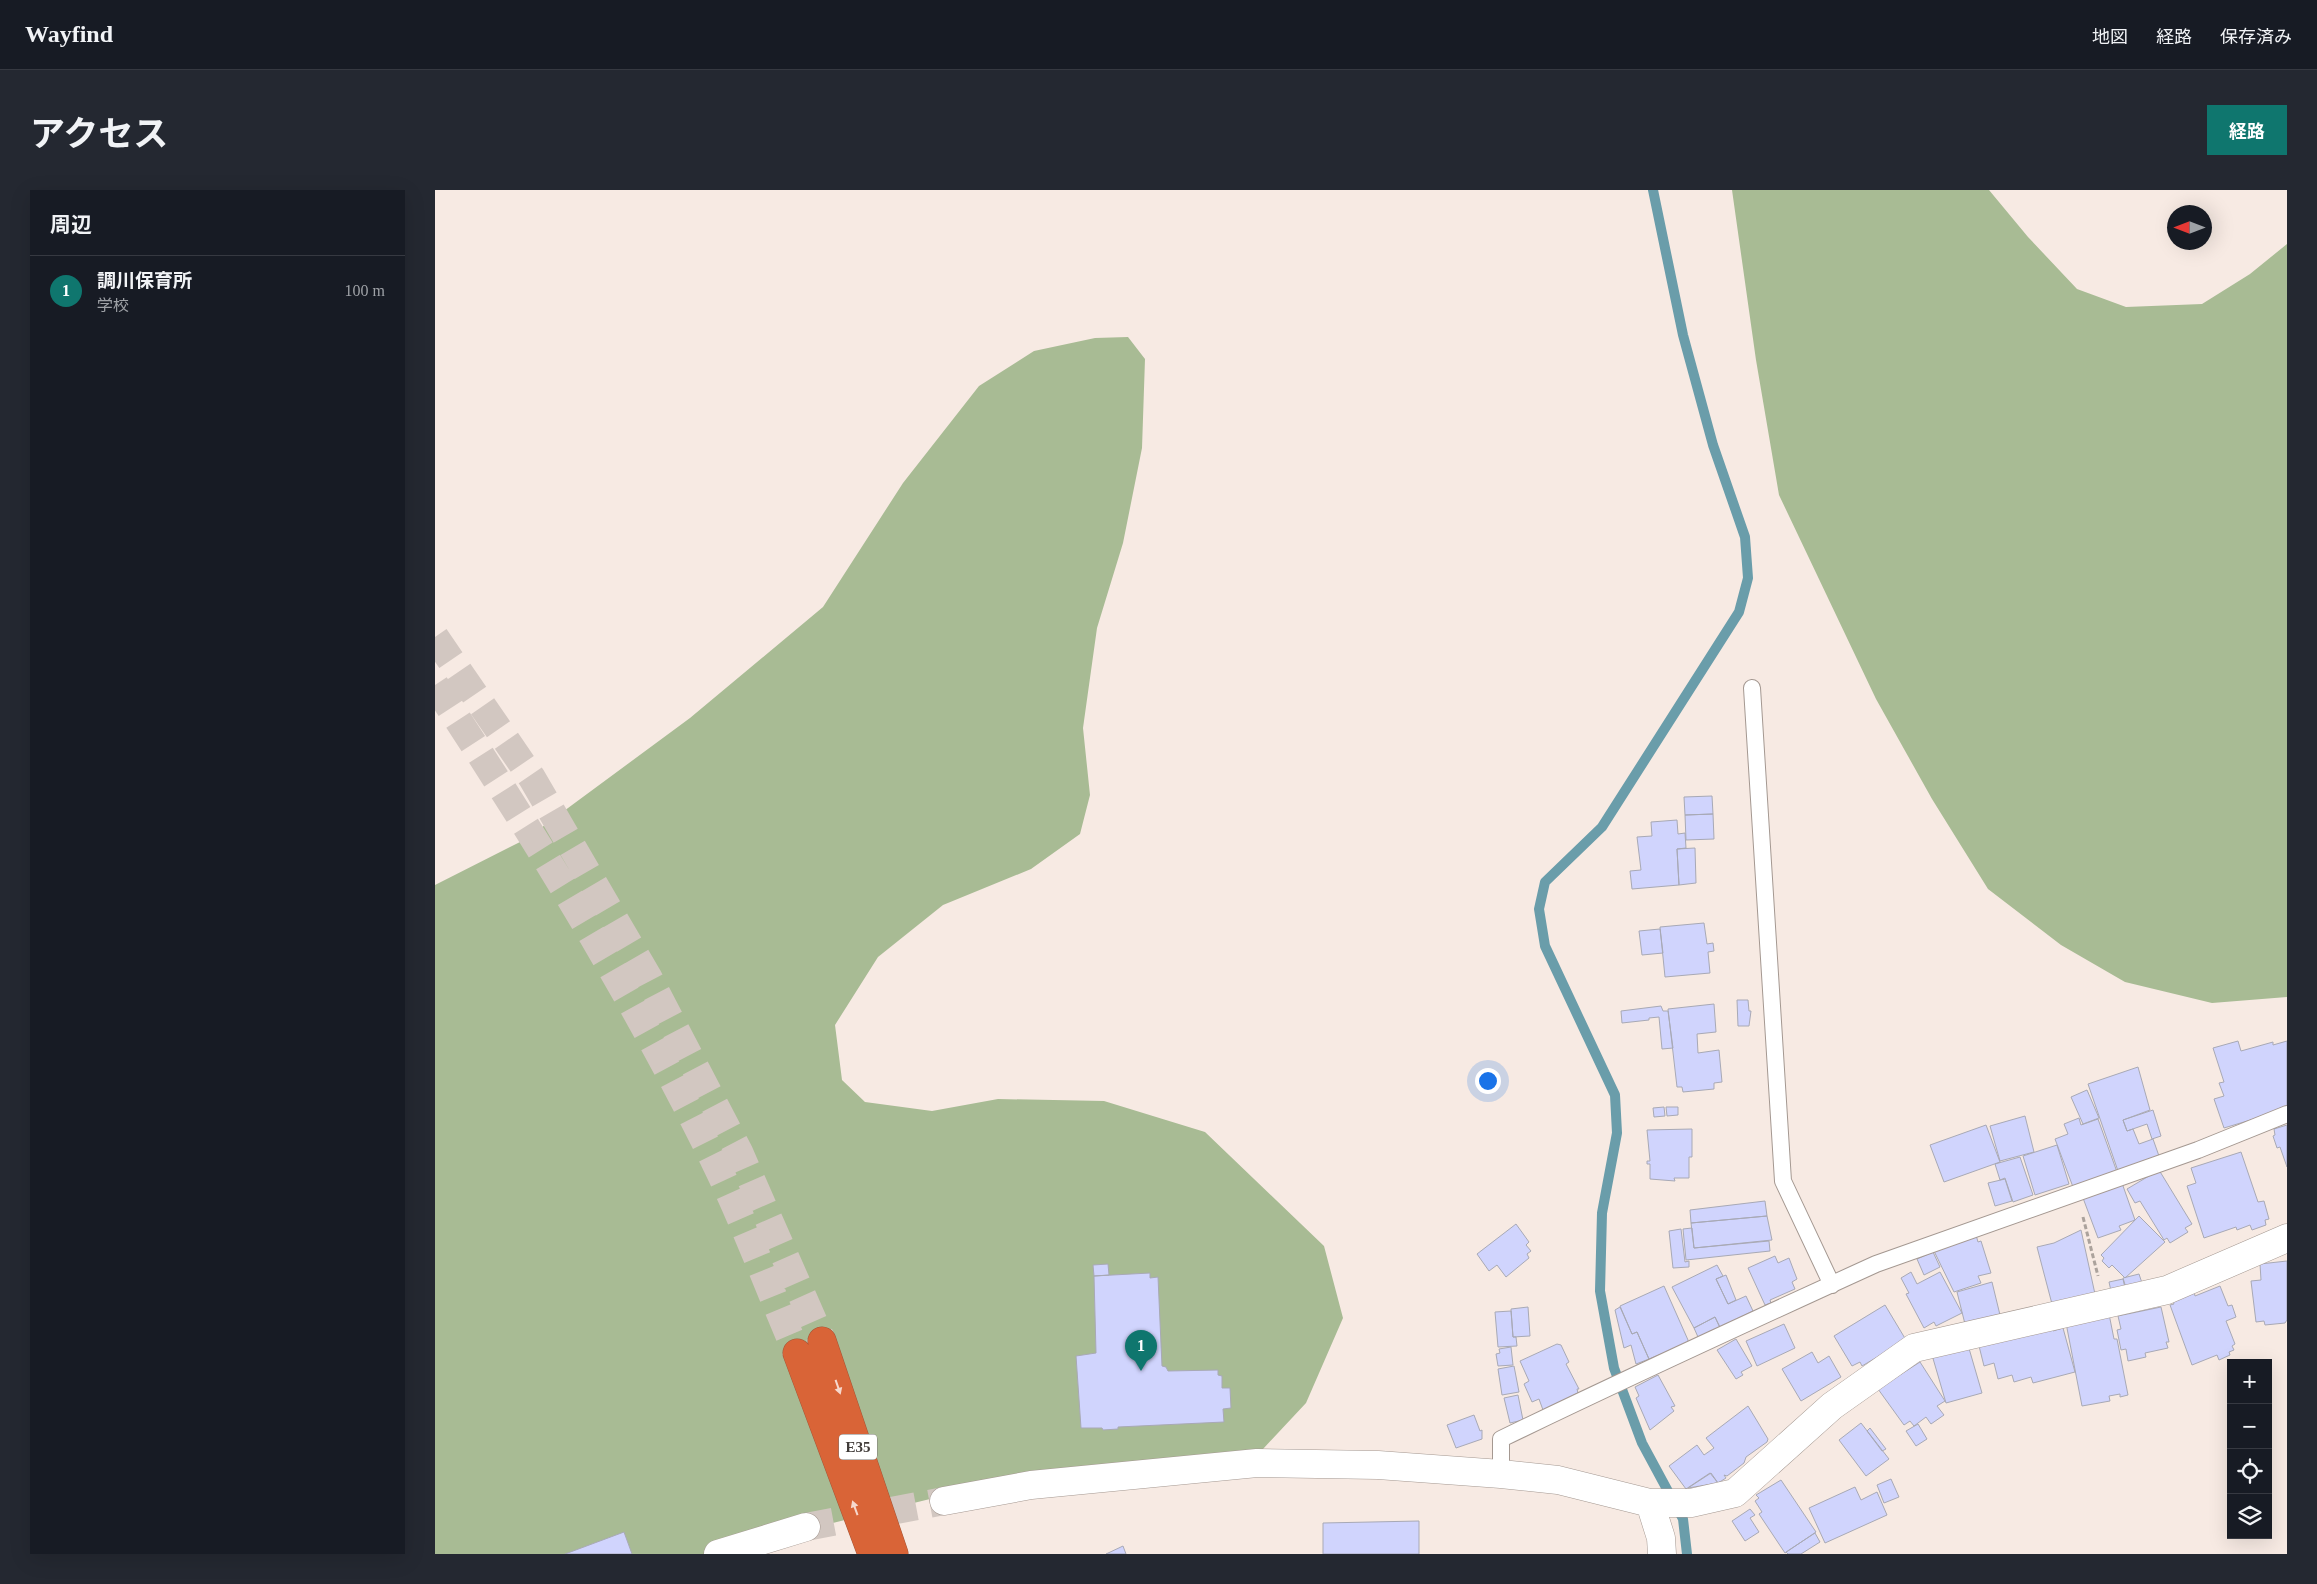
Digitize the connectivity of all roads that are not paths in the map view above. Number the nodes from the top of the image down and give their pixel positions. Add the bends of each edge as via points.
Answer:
1 (1752, 688) dead end
2 (2287, 1114) edge
3 (2287, 1238) edge
4 (1832, 1285) junction
5 (822, 1341) tunnel mouth
6 (797, 1353) tunnel mouth
7 (1501, 1474) junction
8 (944, 1501) tunnel mouth
9 (1655, 1503) junction
10 (806, 1526) tunnel mouth
11 (719, 1554) edge
12 (871, 1554) edge
13 (894, 1554) edge
14 (1662, 1554) edge

1 - 4 lane via 1783,1181
2 - 4 lane via 2198,1150 1876,1264
3 - 9 street via 2167,1290 1914,1348 1832,1406 1735,1493 1691,1503
4 - 7 lane via 1501,1439
5 -> 13 highway, E35
12 -> 6 highway, E35
7 - 8 street via 1378,1465 1257,1463 1031,1485
7 - 9 street via 1558,1480
9 - 14 street
10 - 11 street

